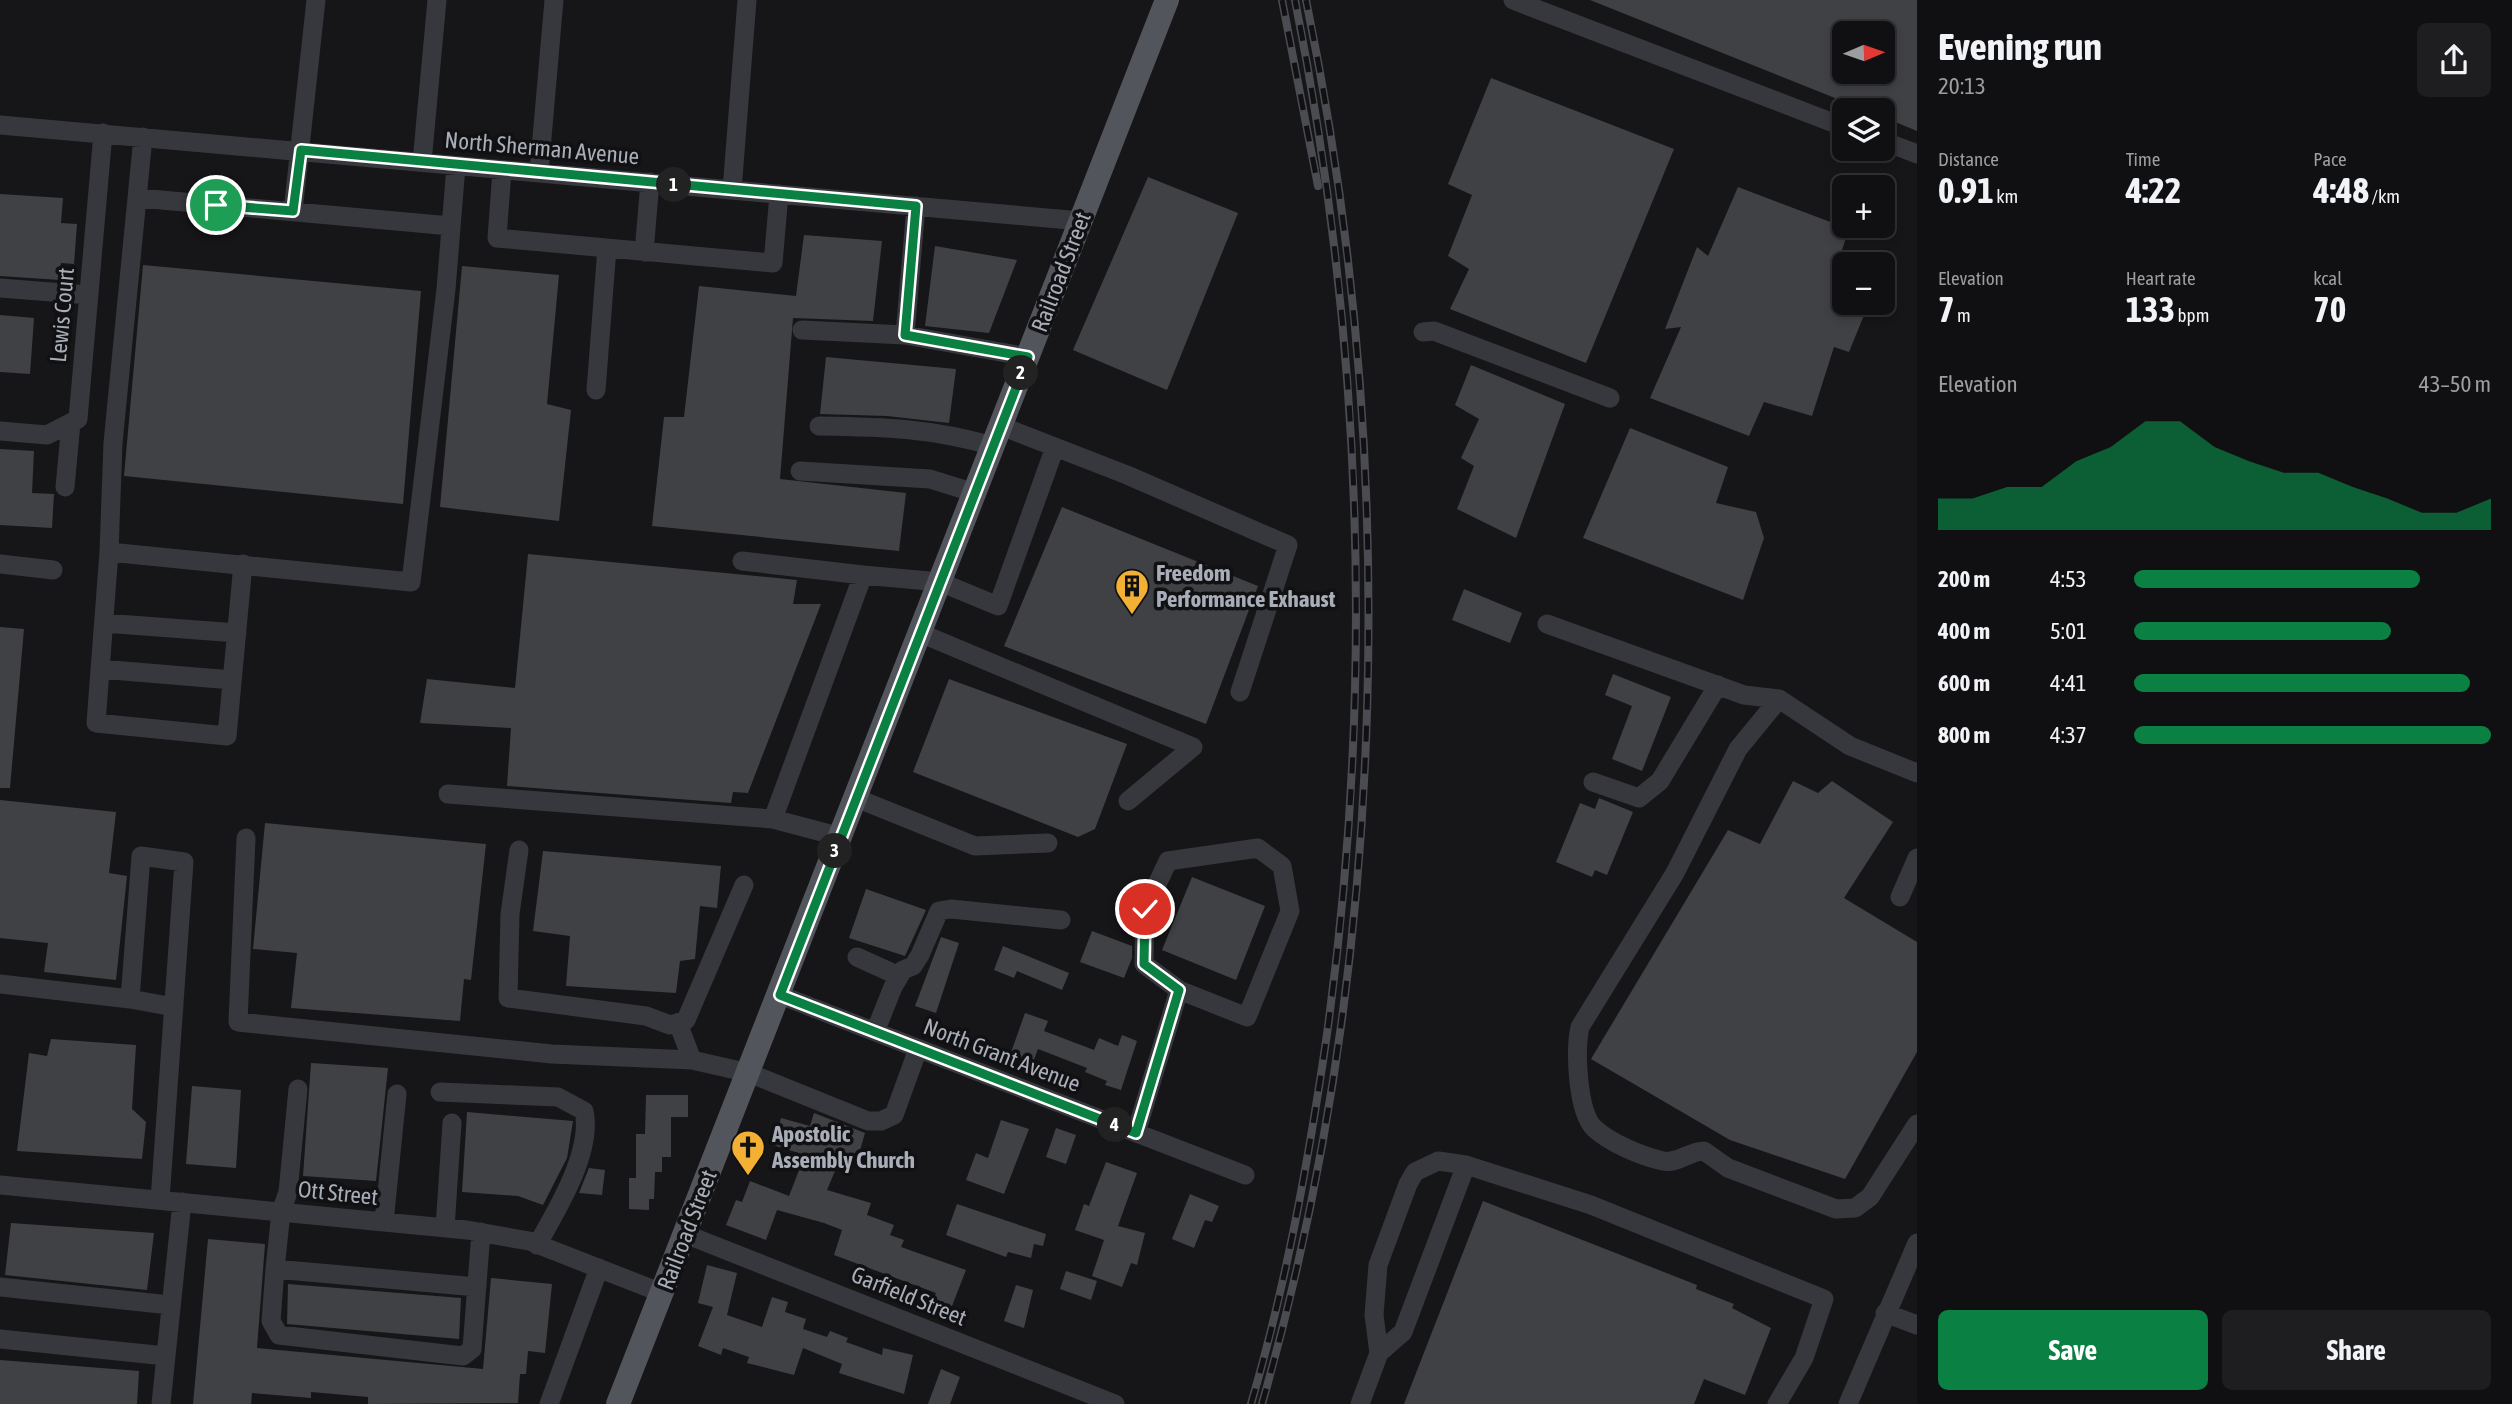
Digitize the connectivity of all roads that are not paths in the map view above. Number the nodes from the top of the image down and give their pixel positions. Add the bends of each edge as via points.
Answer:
1 (316, 0) edge
2 (437, 0) edge
3 (554, 0) edge
4 (747, 0) edge
5 (1167, 0) edge
6 (1513, 0) edge
7 (1832, 122) edge
8 (0, 125) edge
9 (103, 133) junction
10 (143, 137) junction
11 (1895, 146) edge
12 (301, 150) junction
13 (1917, 155) edge
14 (422, 162) junction
15 (456, 166) junction
16 (502, 170) junction
17 (539, 172) junction
18 (650, 183) junction
19 (732, 190) junction
20 (779, 194) junction
21 (139, 198) junction
22 (916, 206) junction
23 (293, 211) junction
24 (1081, 221) junction
25 (451, 226) junction
26 (607, 248) junction
27 (644, 252) junction
28 (0, 288) edge
29 (89, 295) junction
30 (802, 330) dead end
31 (1423, 331) dead end
32 (905, 335) junction
33 (1028, 357) junction
34 (596, 390) dead end
35 (1610, 398) dead end
36 (71, 423) junction
37 (819, 426) dead end
38 (0, 431) edge
39 (997, 436) junction
40 (1055, 447) junction
41 (800, 471) dead end
42 (65, 487) dead end
43 (975, 493) junction
44 (109, 552) junction
45 (742, 561) dead end
46 (0, 564) edge
47 (243, 564) junction
48 (53, 570) dead end
49 (863, 575) junction
50 (940, 582) junction
51 (104, 623) junction
52 (1548, 624) dead end
53 (237, 633) junction
54 (920, 633) junction
55 (100, 669) junction
56 (232, 680) junction
57 (1718, 685) junction
58 (1240, 692) dead end
59 (1779, 699) junction
60 (1917, 773) edge
61 (1593, 782) dead end
62 (449, 794) dead end
63 (856, 798) junction
64 (1128, 801) dead end
65 (773, 818) junction
66 (841, 836) junction
67 (246, 838) dead end
68 (1048, 843) dead end
69 (519, 850) dead end
70 (1917, 858) edge
71 (744, 885) dead end
72 (1900, 897) dead end
73 (1061, 920) dead end
74 (857, 957) dead end
75 (899, 976) junction
76 (0, 984) edge
77 (1179, 990) junction
78 (780, 995) junction
79 (130, 999) junction
80 (174, 1007) junction
81 (678, 1023) junction
82 (875, 1032) junction
83 (918, 1049) junction
84 (692, 1060) junction
85 (749, 1073) junction
86 (298, 1089) dead end
87 (440, 1092) dead end
88 (397, 1094) dead end
89 (452, 1123) dead end
90 (1917, 1124) edge
91 (1136, 1133) junction
92 (1466, 1165) junction
93 (1245, 1175) dead end
94 (0, 1185) edge
95 (160, 1200) junction
96 (182, 1202) junction
97 (281, 1212) junction
98 (384, 1222) junction
99 (444, 1228) junction
100 (481, 1233) junction
101 (685, 1234) junction
102 (1917, 1243) edge
103 (537, 1245) junction
104 (599, 1268) junction
105 (275, 1269) junction
106 (1911, 1269) edge
107 (0, 1287) edge
108 (477, 1287) junction
109 (662, 1293) junction
110 (170, 1305) junction
111 (1885, 1313) junction
112 (1917, 1325) edge
113 (0, 1339) edge
114 (1379, 1353) junction
115 (166, 1356) junction
116 (161, 1404) edge
117 (549, 1404) edge
118 (618, 1404) edge
119 (1115, 1404) edge
120 (1360, 1404) edge
121 (1777, 1404) edge
122 (1848, 1404) edge

1 - 12 street
2 - 14 street
3 - 17 street
4 - 19 street
5 - 24 main road, Railroad Street
6 - 7 street
8 - 9 street, North Sherman Avenue
9 - 10 street, North Sherman Avenue
9 - 29 street, Lewis Court
10 - 12 street, North Sherman Avenue
10 - 21 street
11 - 13 street
12 - 14 street, North Sherman Avenue
12 - 23 street
14 - 15 street, North Sherman Avenue
15 - 16 street, North Sherman Avenue
15 - 25 street
16 - 17 street, North Sherman Avenue
16 - 26 street via 497,238
17 - 18 street, North Sherman Avenue
18 - 19 street, North Sherman Avenue
18 - 27 street
19 - 20 street, North Sherman Avenue
20 - 22 street, North Sherman Avenue
20 - 27 street via 773,263
21 - 23 street
21 - 44 street via 113,443
22 - 24 street, North Sherman Avenue
22 - 32 street
23 - 25 street
24 - 33 main road, Railroad Street
25 - 47 street via 411,582
26 - 27 street
26 - 34 street
28 - 29 street
29 - 36 street, Lewis Court via 78,419
30 - 32 street
31 - 35 street via 1434,331
32 - 33 street
33 - 39 main road, Railroad Street
36 - 38 street via 47,435
36 - 42 street
37 - 39 street
39 - 40 street
39 - 43 main road, Railroad Street
40 - 50 street via 998,606
40 - 58 street via 1288,545
41 - 43 street via 930,479
43 - 50 main road, Railroad Street
44 - 47 street
44 - 51 street
45 - 49 street
46 - 48 street
47 - 53 street
49 - 50 street
49 - 65 street
50 - 54 main road, Railroad Street
51 - 53 street
51 - 55 street
52 - 57 street
53 - 56 street
54 - 63 main road, Railroad Street
54 - 64 street via 1193,747
55 - 56 street
55 - 56 street via 96,723 227,736
57 - 59 street via 1744,695
57 - 61 street via 1660,781 1650,789 1639,797
59 - 60 street via 1850,746
59 - 90 street via 1738,749 1675,873 1580,1027 1576,1045 1582,1098 1592,1127 1624,1146 1664,1161 1704,1151 1728,1168 1836,1209 1855,1208 1870,1197
62 - 65 street
63 - 66 main road, Railroad Street
63 - 68 street via 975,846
65 - 66 street
66 - 78 main road, Railroad Street
67 - 84 street via 238,1022 552,1054
69 - 81 street via 510,914 508,998
70 - 72 street
71 - 81 street via 686,1020
73 - 75 street via 939,911 920,955
74 - 75 street
75 - 82 street
76 - 79 street
77 - 77 street via 1144,964 1145,909 1168,861 1258,848 1282,866 1290,911 1247,1017
77 - 91 street
78 - 82 street, North Grant Avenue
78 - 85 main road, Railroad Street
79 - 80 street
79 - 80 street via 141,856 184,862
80 - 95 street
81 - 84 street
82 - 83 street, North Grant Avenue
83 - 85 street via 894,1115 881,1121 868,1121 818,1103
83 - 91 street, North Grant Avenue
84 - 85 street
85 - 101 main road, Railroad Street
86 - 97 street via 288,1192
87 - 103 street via 558,1097 584,1111 588,1128 579,1155 561,1203
88 - 98 street
89 - 99 street
91 - 93 street, North Grant Avenue
92 - 114 street via 1403,1332
92 - 114 street via 1428,1163 1408,1184 1378,1265 1374,1315
92 - 121 street via 1591,1205 1824,1299 1804,1358
94 - 95 street, Ott Street
95 - 96 street, Ott Street
96 - 97 street, Ott Street
96 - 110 street
97 - 98 street, Ott Street
97 - 105 street
98 - 99 street, Ott Street
99 - 100 street, Ott Street
100 - 103 street, Ott Street
100 - 108 street
101 - 109 main road, Railroad Street
101 - 119 street, Garfield Street
102 - 106 street
103 - 104 street, Ott Street
104 - 109 street, Ott Street
104 - 117 street
105 - 108 street
105 - 108 street via 271,1321 279,1335 463,1356 472,1349
106 - 111 street
107 - 110 street
109 - 118 main road, Railroad Street
110 - 115 street
111 - 112 street
111 - 122 street
113 - 115 street
114 - 120 street
115 - 116 street

